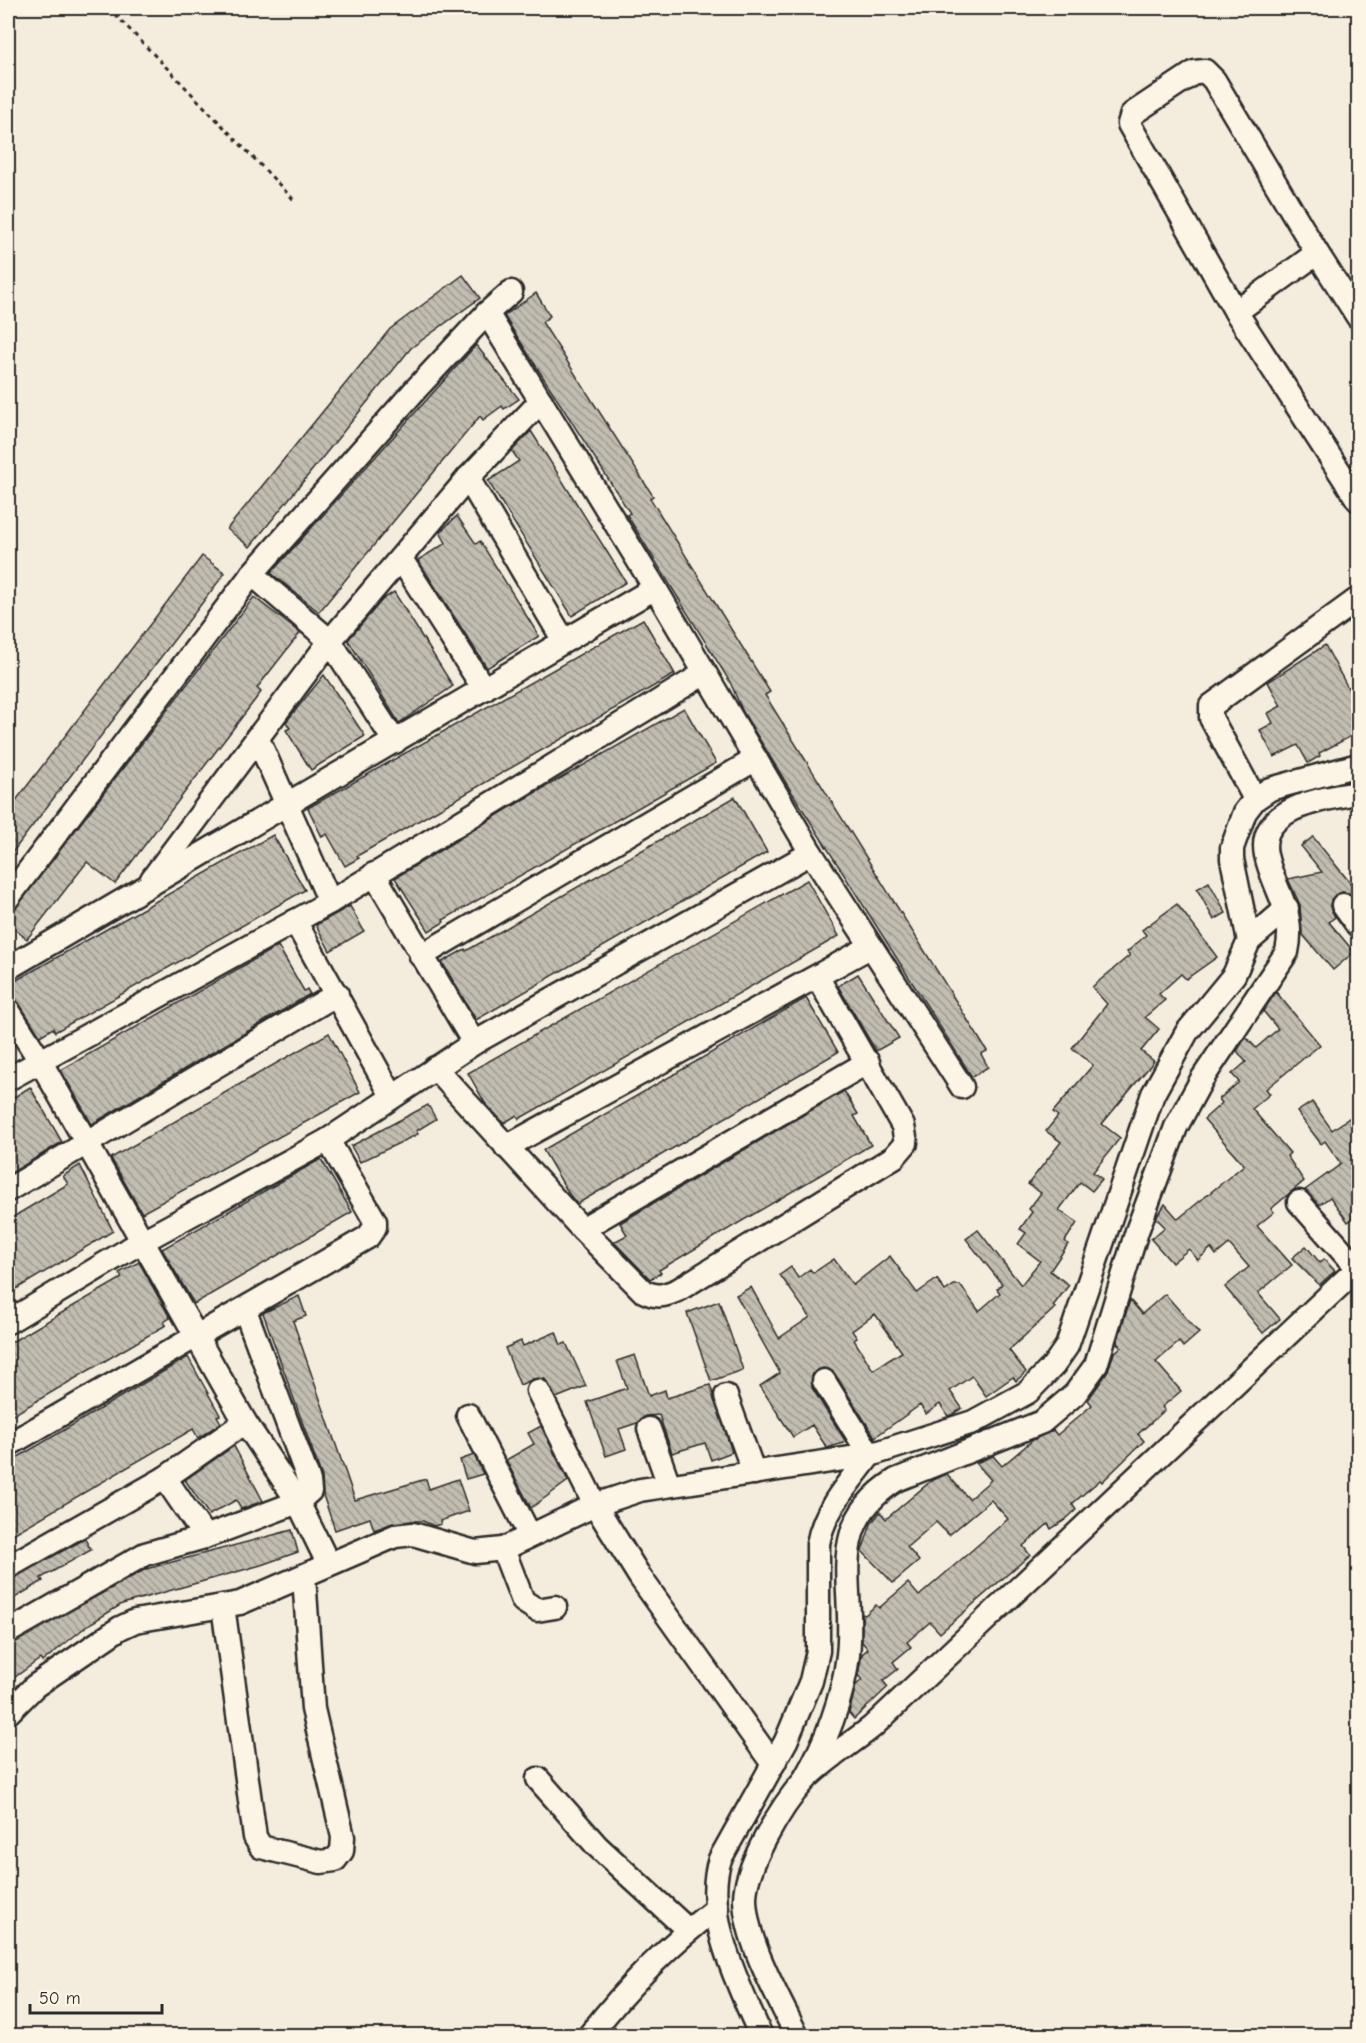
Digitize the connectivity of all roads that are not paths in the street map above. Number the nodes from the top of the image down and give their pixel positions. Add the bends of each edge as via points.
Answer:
1 (1317, 253) junction
2 (511, 292) dead end
3 (1236, 312) junction
4 (487, 313) junction
5 (1359, 317) edge
6 (541, 401) junction
7 (468, 478) junction
8 (1359, 500) edge
9 (401, 559) junction
10 (252, 574) junction
11 (655, 588) junction
12 (1359, 599) edge
13 (330, 641) junction
14 (564, 641) junction
15 (705, 673) junction
16 (484, 689) junction
17 (257, 737) junction
18 (395, 742) junction
19 (756, 759) junction
20 (1359, 765) edge
21 (1359, 794) edge
22 (1255, 799) junction
23 (288, 806) junction
24 (811, 853) junction
25 (374, 874) junction
26 (148, 885) junction
27 (8, 898) edge
28 (330, 902) junction
29 (1343, 904) dead end
30 (295, 921) junction
31 (1269, 923) junction
32 (1359, 926) edge
33 (870, 947) junction
34 (421, 956) junction
35 (8, 968) edge
36 (818, 978) junction
37 (337, 994) junction
38 (8, 1010) edge
39 (1191, 1036) junction
40 (474, 1043) junction
41 (1213, 1058) junction
42 (39, 1059) junction
43 (868, 1062) junction
44 (435, 1068) junction
45 (8, 1078) edge
46 (962, 1087) dead end
47 (392, 1096) junction
48 (328, 1140) junction
49 (86, 1143) junction
50 (506, 1147) junction
51 (8, 1190) edge
52 (1299, 1203) dead end
53 (582, 1229) junction
54 (141, 1242) junction
55 (1358, 1269) edge
56 (245, 1310) junction
57 (8, 1322) edge
58 (196, 1335) junction
59 (1082, 1357) junction
60 (824, 1381) dead end
61 (538, 1391) dead end
62 (726, 1396) dead end
63 (468, 1415) dead end
64 (245, 1422) junction
65 (649, 1429) dead end
66 (958, 1443) junction
67 (8, 1445) edge
68 (870, 1455) junction
69 (754, 1473) junction
70 (165, 1478) junction
71 (669, 1485) junction
72 (298, 1502) junction
73 (595, 1505) junction
74 (530, 1536) junction
75 (205, 1537) junction
76 (503, 1549) junction
77 (328, 1563) junction
78 (8, 1568) edge
79 (304, 1576) junction
80 (224, 1606) junction
81 (555, 1607) dead end
82 (8, 1632) edge
83 (834, 1653) junction
84 (8, 1713) edge
85 (773, 1764) junction
86 (538, 1779) dead end
87 (804, 1780) junction
88 (717, 1908) junction
89 (688, 1930) junction
90 (590, 2036) edge
91 (761, 2036) edge
92 (797, 2036) edge

1 - 3 street
1 - 3 street via 1205,71 1195,72 1134,112 1129,124
1 - 5 street
2 - 4 street
3 - 8 street
4 - 6 street
4 - 10 street
6 - 7 street
6 - 11 street
7 - 9 street
7 - 14 street
9 - 13 street
9 - 16 street
10 - 13 street
10 - 27 street
11 - 14 street
11 - 15 street
12 - 22 street via 1212,706 1211,718
13 - 17 street
13 - 18 street
14 - 16 street
15 - 19 street
15 - 25 street
16 - 18 street
17 - 23 street
17 - 26 street
18 - 23 street
19 - 24 street
19 - 34 street
20 - 22 street via 1280,786
21 - 31 street via 1318,800 1293,810 1268,831 1265,841
22 - 31 street via 1245,812 1232,848
23 - 26 street
23 - 28 street
24 - 33 street
24 - 40 street
25 - 28 street
25 - 34 street
26 - 35 street
28 - 30 street
29 - 32 street
30 - 37 street
30 - 42 street
31 - 39 street
31 - 41 street via 1291,934 1287,952
33 - 36 street
33 - 46 street
34 - 40 street
36 - 43 street
36 - 50 street
37 - 47 street
37 - 49 street
38 - 42 street
39 - 41 street
39 - 59 street via 1153,1094
40 - 44 street
41 - 59 street via 1176,1127
42 - 45 street
42 - 49 street
43 - 53 street
43 - 53 street via 903,1126 907,1138 904,1148 678,1290 662,1296 643,1291
44 - 47 street
44 - 50 street
47 - 48 street
48 - 54 street
48 - 56 street via 371,1212 375,1221 372,1233
49 - 51 street
49 - 54 street
50 - 53 street
52 - 55 street
54 - 57 street
54 - 58 street
55 - 87 street via 872,1727
56 - 58 street
56 - 72 street via 310,1486
58 - 64 street
58 - 67 street
59 - 66 street via 1054,1365 1028,1392 973,1422
59 - 66 street via 1076,1394 1042,1422
60 - 68 street
61 - 73 street
62 - 69 street
63 - 74 street
64 - 70 street
64 - 72 street
65 - 71 street
66 - 68 street
66 - 83 street via 875,1493 864,1506 849,1538
68 - 69 street
68 - 83 street via 832,1505 820,1531 818,1544
69 - 71 street
70 - 75 street
70 - 78 street
71 - 73 street
72 - 75 street
72 - 77 street
73 - 74 street
73 - 85 street via 640,1577
74 - 76 street
75 - 82 street via 145,1554
76 - 77 street via 475,1552 413,1534 382,1539
76 - 81 street via 523,1601 537,1610
77 - 79 street
79 - 80 street
79 - 80 street via 313,1709 343,1837 342,1851 335,1860 321,1862 261,1846 255,1837
80 - 84 street via 161,1615 120,1628 35,1686
83 - 85 street via 811,1681
83 - 87 street via 829,1730
85 - 88 street via 720,1859 714,1884
86 - 89 street via 597,1846
87 - 92 street via 761,1849 745,1900 763,1964
88 - 89 street
88 - 91 street via 734,1972
89 - 90 street via 644,1973

